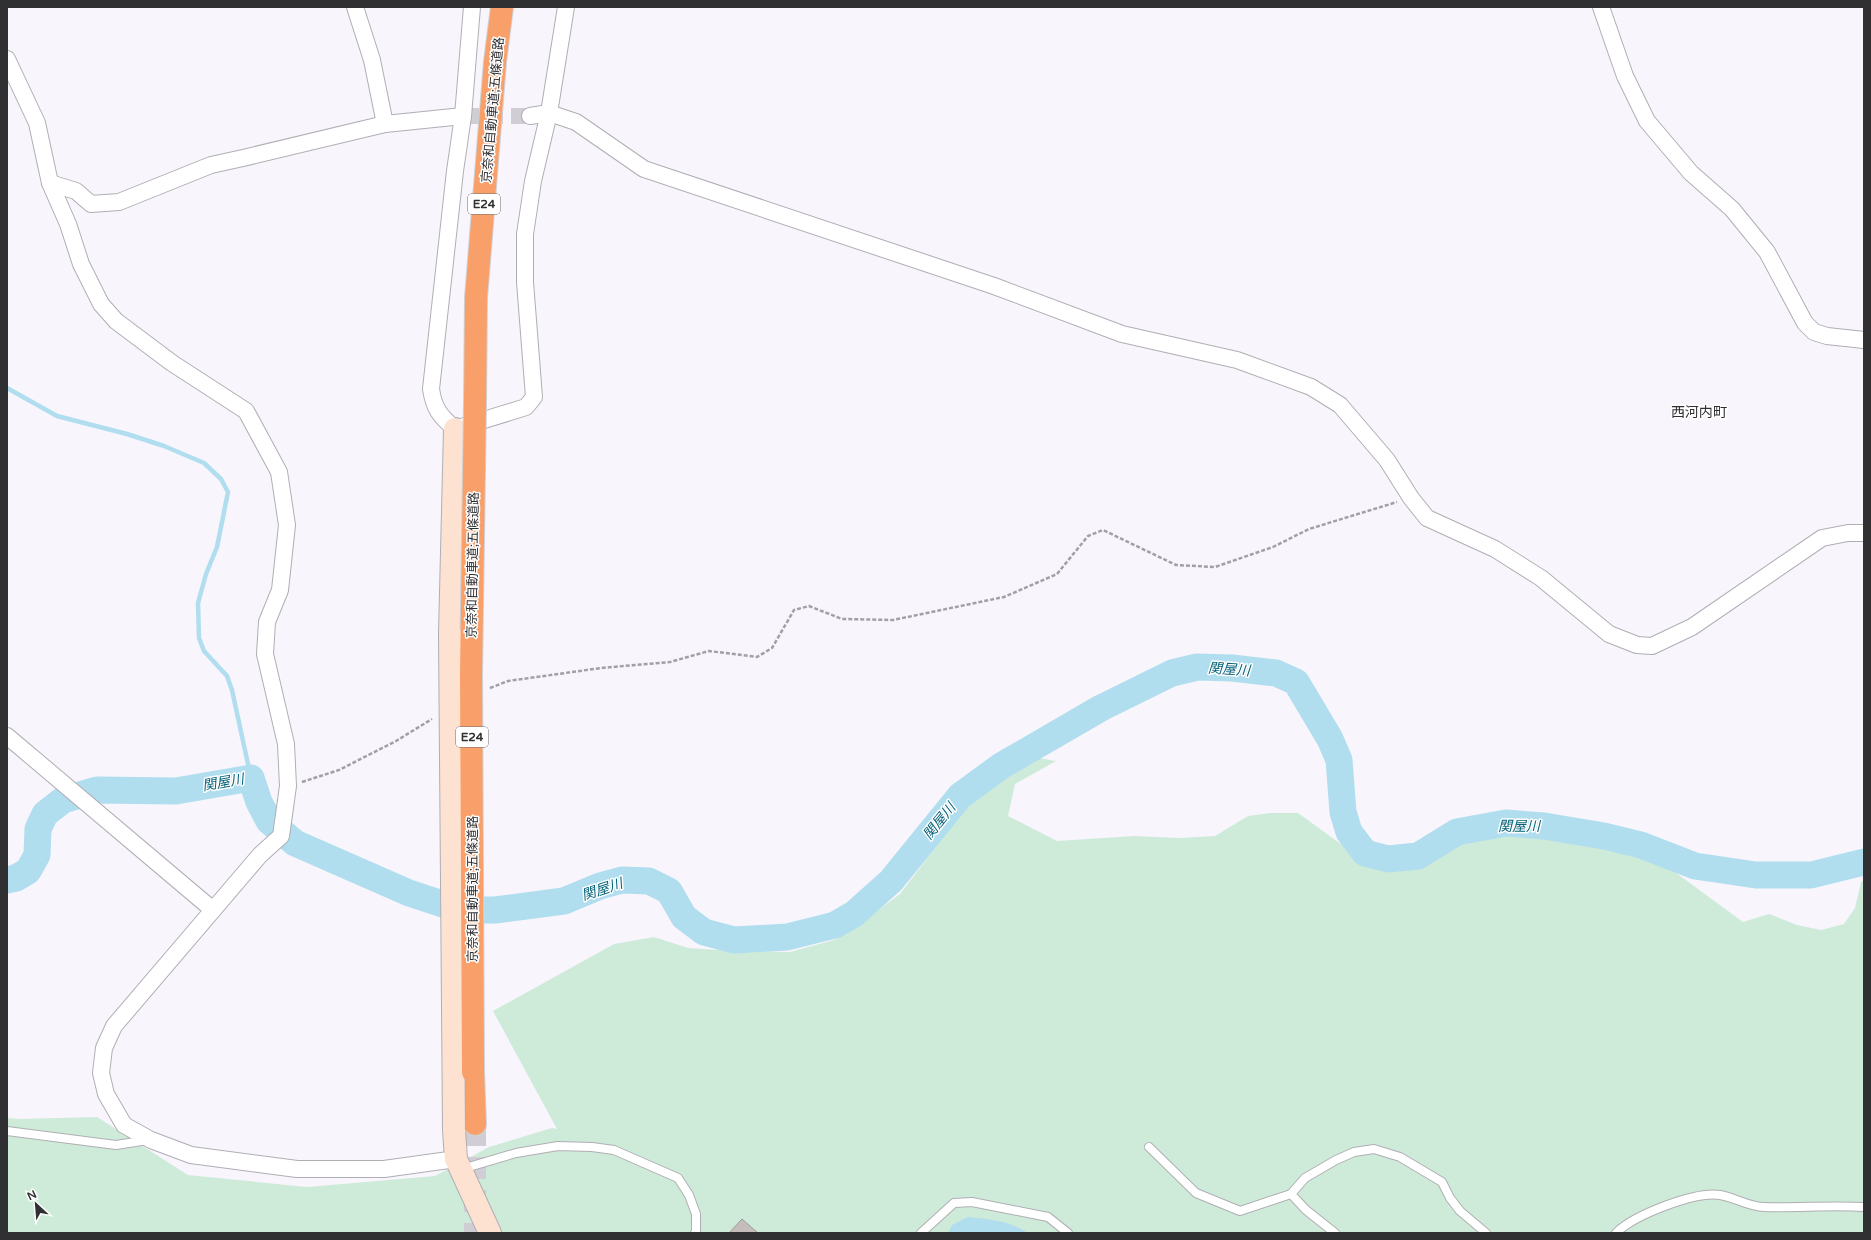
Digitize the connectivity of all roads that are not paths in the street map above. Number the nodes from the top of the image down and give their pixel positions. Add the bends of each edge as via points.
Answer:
1 (355, 7) edge
2 (472, 7) edge
3 (502, 7) edge
4 (566, 7) edge
5 (1601, 7) edge
6 (7, 59) edge
7 (550, 113) junction
8 (464, 116) junction
9 (530, 116) tunnel mouth
10 (385, 124) junction
11 (50, 183) junction
12 (1864, 340) edge
13 (455, 429) junction
14 (1864, 533) edge
15 (7, 736) edge
16 (213, 910) junction
17 (465, 1127) junction
18 (7, 1131) edge
19 (151, 1140) junction
20 (1149, 1148) dead end
21 (459, 1164) junction
22 (1291, 1194) junction
23 (1864, 1207) edge
24 (490, 1233) edge
25 (695, 1233) edge
26 (921, 1233) edge
27 (1068, 1233) edge
28 (1335, 1233) edge
29 (1486, 1233) edge
30 (1616, 1233) edge

1 - 10 street via 372,60
2 - 8 street
3 - 17 highway, 京奈和自動車道;五條道路 / E24, bridge via 495,62 476,298 472,666 473,1072
4 - 7 street
5 - 12 street via 1626,76 1647,121 1691,173 1732,209 1767,252 1805,323 1814,332 1827,336
6 - 11 street via 37,123
7 - 9 street
7 - 13 street via 528,206 526,234 525,282 534,397 526,408
7 - 14 street via 576,122 644,169 994,286 1122,334 1237,360 1311,387 1340,405 1388,460 1411,498 1427,518 1495,549 1541,578 1609,634 1637,645 1652,646 1692,627 1822,538
8 - 10 street
8 - 13 street via 455,171 431,389 433,401 441,417
10 - 11 street via 211,166 119,202 91,204 76,191
11 - 16 street via 68,224 81,264 101,304 116,321 172,363 246,412 279,472 287,525 280,590 267,622 265,654 286,744 288,786 281,836 260,855
13 - 17 street, bridge via 450,634
15 - 16 street
16 - 19 street via 114,1026 104,1048 100,1073 106,1094 124,1125
17 - 21 street
18 - 19 lane via 116,1145
19 - 21 street via 191,1155 297,1169 384,1169
20 - 22 lane via 1196,1194 1240,1211
21 - 24 street
21 - 25 lane via 558,1146 614,1150 678,1178 689,1195 696,1214
22 - 28 lane via 1306,1210
22 - 29 lane via 1305,1178 1336,1160 1354,1152 1374,1149 1400,1157 1442,1182 1460,1211
23 - 30 lane via 1761,1207 1719,1194 1698,1196 1639,1217
26 - 27 lane via 954,1203 972,1202 1048,1217

